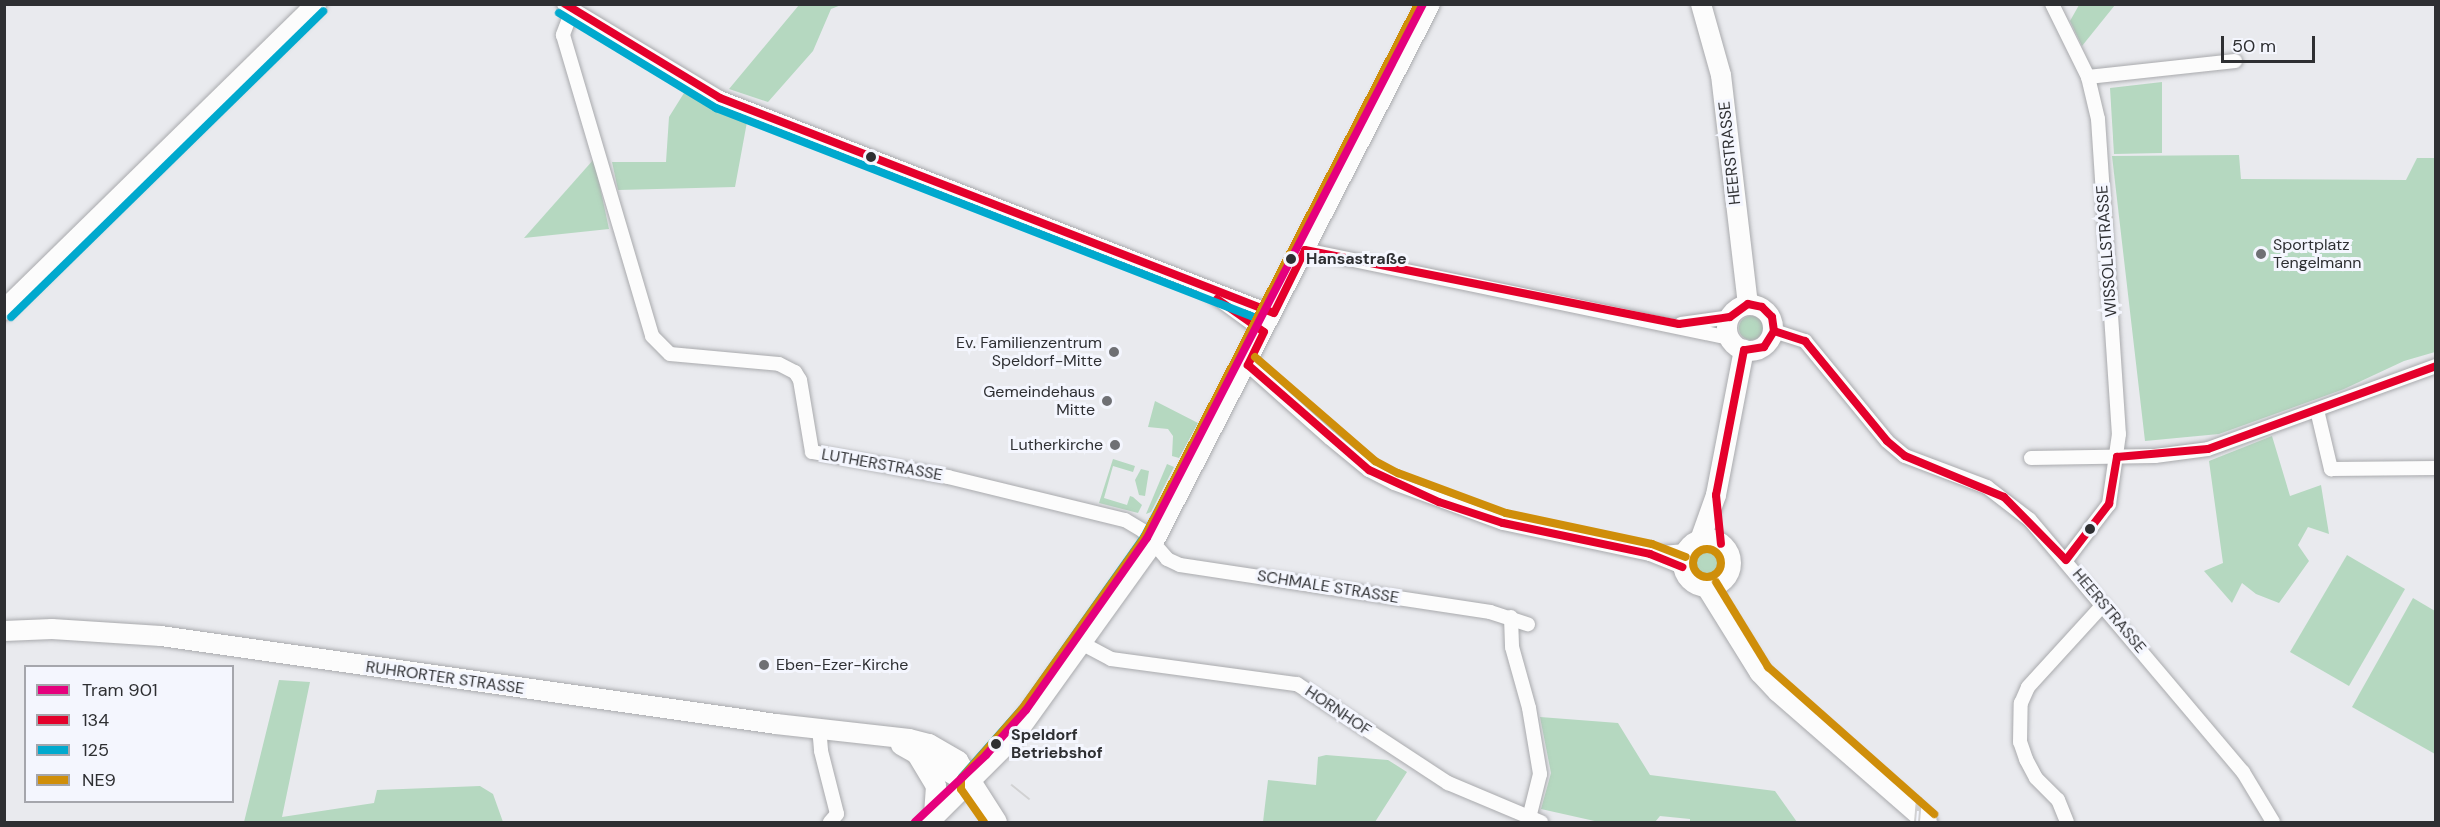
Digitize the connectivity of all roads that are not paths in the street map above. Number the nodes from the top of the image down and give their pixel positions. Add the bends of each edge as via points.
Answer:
1 (316, 4) edge
2 (1430, 4) edge
3 (1701, 4) edge
4 (2052, 4) edge
5 (568, 8) edge
6 (2235, 61) dead end
7 (2088, 77) junction
8 (1305, 250) junction
9 (1197, 282) junction
10 (1748, 304) junction
11 (4, 310) edge
12 (1274, 313) junction
13 (1730, 316) junction
14 (1679, 324) junction
15 (1774, 331) junction
16 (1264, 332) junction
17 (1737, 344) junction
18 (1248, 365) junction
19 (2436, 366) edge
20 (2317, 410) junction
21 (2117, 457) junction
22 (2031, 458) dead end
23 (2436, 468) edge
24 (1716, 495) junction
25 (1153, 543) junction
26 (1721, 544) junction
27 (1689, 553) junction
28 (2066, 560) junction
29 (1716, 584) junction
30 (2103, 605) junction
31 (1511, 617) junction
32 (1528, 624) dead end
33 (5, 631) edge
34 (4, 640) edge
35 (1083, 644) junction
36 (819, 727) junction
37 (886, 737) junction
38 (915, 752) junction
39 (970, 784) junction
40 (931, 820) edge
41 (1532, 821) edge
42 (830, 822) edge
43 (997, 822) edge
44 (1927, 822) edge
45 (2067, 822) edge
46 (2273, 822) edge

1 - 11 street
2 - 8 street
3 - 10 street, HEERSTRASSE via 1721,75
4 - 7 street, WISSOLLSTRASSE
5 - 9 street via 720,98
5 - 25 street, LUTHERSTRASSE via 563,35 657,344 678,356 787,367 800,380 809,445 820,456 894,465 1125,520
6 - 7 street
7 - 21 street, WISSOLLSTRASSE via 2098,130 2115,363
8 - 12 street
8 - 14 street
9 - 12 street
9 - 16 street
10 - 13 street
10 - 15 street via 1768,312
12 - 16 street
13 - 14 street
13 - 17 street
14 - 17 street
15 - 17 street via 1764,347
15 - 28 street, HEERSTRASSE via 1805,341 1887,441 1905,456 2004,497
16 - 18 street
17 - 24 street
18 - 25 street
18 - 27 street via 1337,445 1369,470 1394,483 1503,523 1650,554
19 - 20 street
20 - 21 street via 2208,449
20 - 23 street via 2331,469
21 - 22 street
21 - 28 street, WISSOLLSTRASSE via 2103,516
24 - 26 street
24 - 27 street
25 - 31 street, SCHMALE STRASSE via 1167,559 1180,565
25 - 35 street
26 - 27 street
26 - 29 street via 1731,561
27 - 29 street via 1688,580
28 - 30 street, HEERSTRASSE
29 - 44 street via 1729,626 1778,692
30 - 45 street via 2028,687 2021,702 2020,742 2026,759 2036,778 2058,800
30 - 46 street, HEERSTRASSE via 2243,772
31 - 32 street, SCHMALE STRASSE
31 - 41 street via 1512,647 1529,708 1539,774
33 - 34 street
33 - 36 street, RUHRORTER STRASSE via 52,629 161,636
35 - 39 street via 1013,738
35 - 41 street, HORNHOF via 1111,659 1297,684 1448,783
36 - 37 street, RUHRORTER STRASSE
36 - 42 street via 837,814
37 - 38 street, RUHRORTER STRASSE
37 - 39 street, RUHRORTER STRASSE via 929,744 945,752 958,761
38 - 39 street, RUHRORTER STRASSE
38 - 40 street via 936,786
39 - 40 street
39 - 43 street

